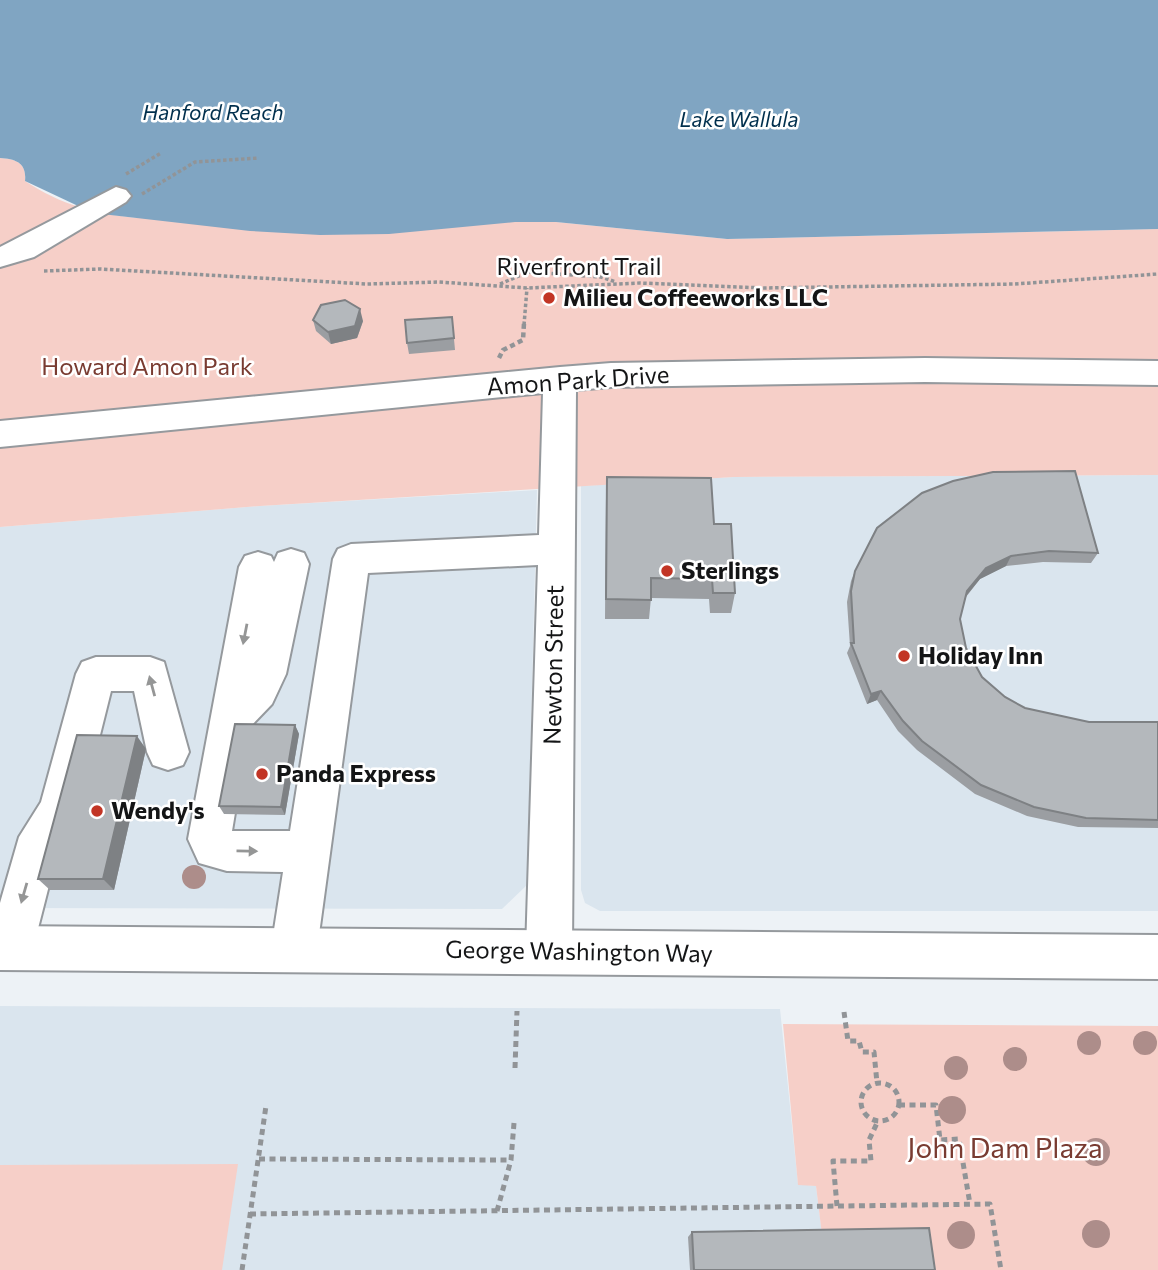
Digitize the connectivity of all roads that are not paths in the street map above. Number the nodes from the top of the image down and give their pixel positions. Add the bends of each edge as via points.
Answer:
1 (0, 242) edge
2 (0, 257) edge
3 (1158, 373) edge
4 (560, 379) junction
5 (0, 435) edge
6 (556, 549) junction
7 (275, 566) dead end
8 (168, 752) dead end
9 (309, 852) junction
10 (5, 948) edge
11 (294, 949) junction
12 (549, 951) junction
13 (1158, 957) edge

1 - 2 main road via 116,191 23,250
3 - 4 main road, Amon Park Drive via 912,370
4 - 5 main road, Amon Park Drive
4 - 6 main road, Newton Street
6 - 9 main road via 351,559
6 - 12 main road, Newton Street
7 -> 9 main road via 228,723 209,839 214,849
8 -> 10 main road via 150,674 96,674 60,811 40,837
9 - 11 main road
10 - 11 main road, George Washington Way
11 - 12 main road, George Washington Way
12 - 13 main road, George Washington Way

